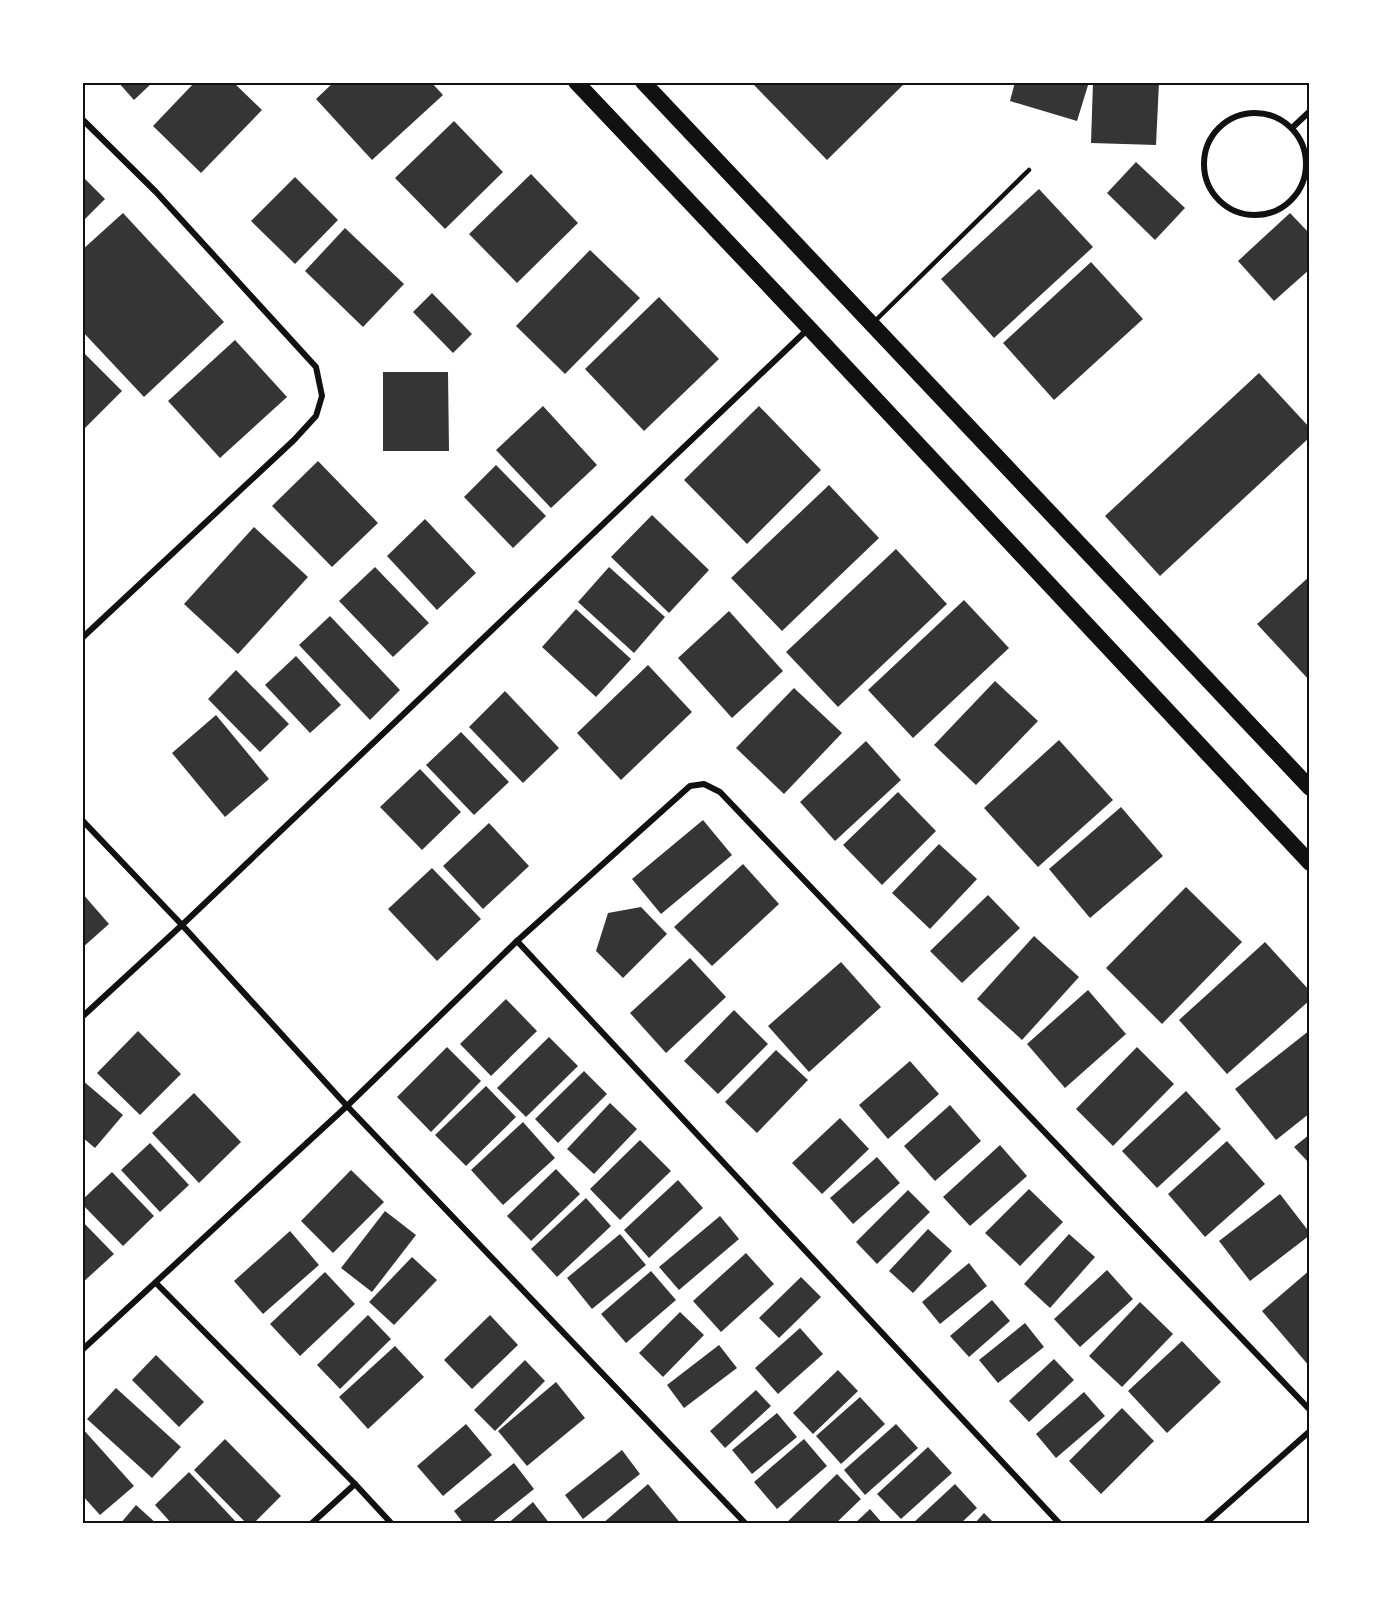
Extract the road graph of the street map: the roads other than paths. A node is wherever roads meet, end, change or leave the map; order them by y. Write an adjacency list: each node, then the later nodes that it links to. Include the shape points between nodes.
1 (576, 82): 8 (highway)
2 (643, 82): 7 (highway)
3 (1310, 111): 5 (street)
4 (82, 119): 9 (street, via 156,192 316,367 322,396 316,416 294,440)
5 (1292, 128): 5 (street, via 1302,144 1306,162 1303,181 1279,209 1261,214 1242,213 1225,205 1212,192 1204,156 1211,138 1224,124 1240,114 1259,113 1277,117)
6 (1029, 170): 7 (lane)
7 (871, 325): 10 (highway)
8 (809, 328): 12 (highway); 13 (street)
9 (82, 638)
10 (1310, 788)
11 (82, 820): 13 (street)
12 (1310, 863)
13 (182, 925): 15 (street); 16 (street)
14 (517, 942): 16 (street); 19 (street, via 690,786 704,784 720,792); 25 (street)
15 (82, 1017)
16 (347, 1106): 17 (street); 24 (street)
17 (156, 1283): 18 (street); 21 (street)
18 (82, 1350)
19 (1310, 1410)
20 (1310, 1431): 26 (street)
21 (355, 1484): 22 (street); 23 (street)
22 (311, 1524)
23 (392, 1524)
24 (746, 1524)
25 (1060, 1524)
26 (1206, 1524)

